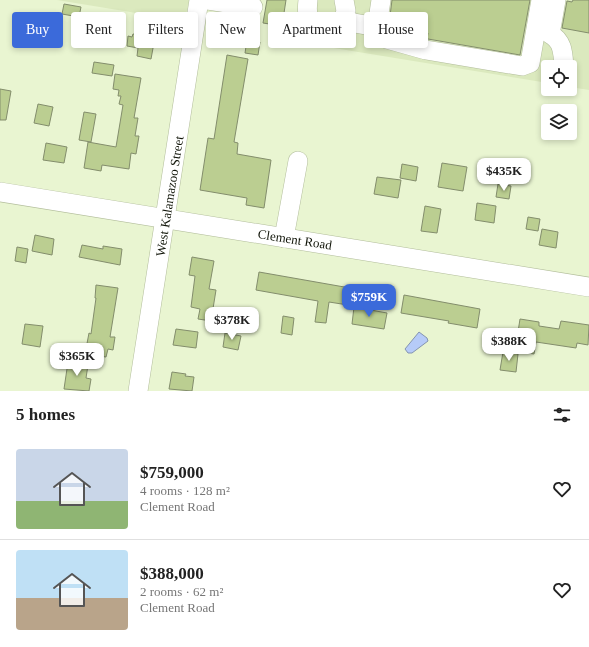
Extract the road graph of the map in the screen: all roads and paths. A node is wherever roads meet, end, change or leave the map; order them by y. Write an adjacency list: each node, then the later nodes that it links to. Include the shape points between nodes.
1 (199, 0): 18 (street, West Kalamazoo Street)
2 (208, 0): 9 (street)
3 (308, 0): 10 (street)
4 (344, 0): 11 (street)
5 (351, 0): 12 (street)
6 (381, 0): 13 (street)
7 (541, 0): 14 (street, via 530,63 522,66)
8 (556, 0): 15 (street, via 550,34 558,38)
9 (252, 7)
10 (306, 12)
11 (346, 12)
12 (349, 12)
13 (379, 12)
14 (419, 48)
15 (564, 60)
16 (298, 161): 19 (street)
17 (0, 192): 18 (street, Clement Road)
18 (166, 219): 19 (street, Clement Road); 21 (street, West Kalamazoo Street)
19 (284, 238): 20 (street, Clement Road)
20 (589, 287)
21 (138, 391)

